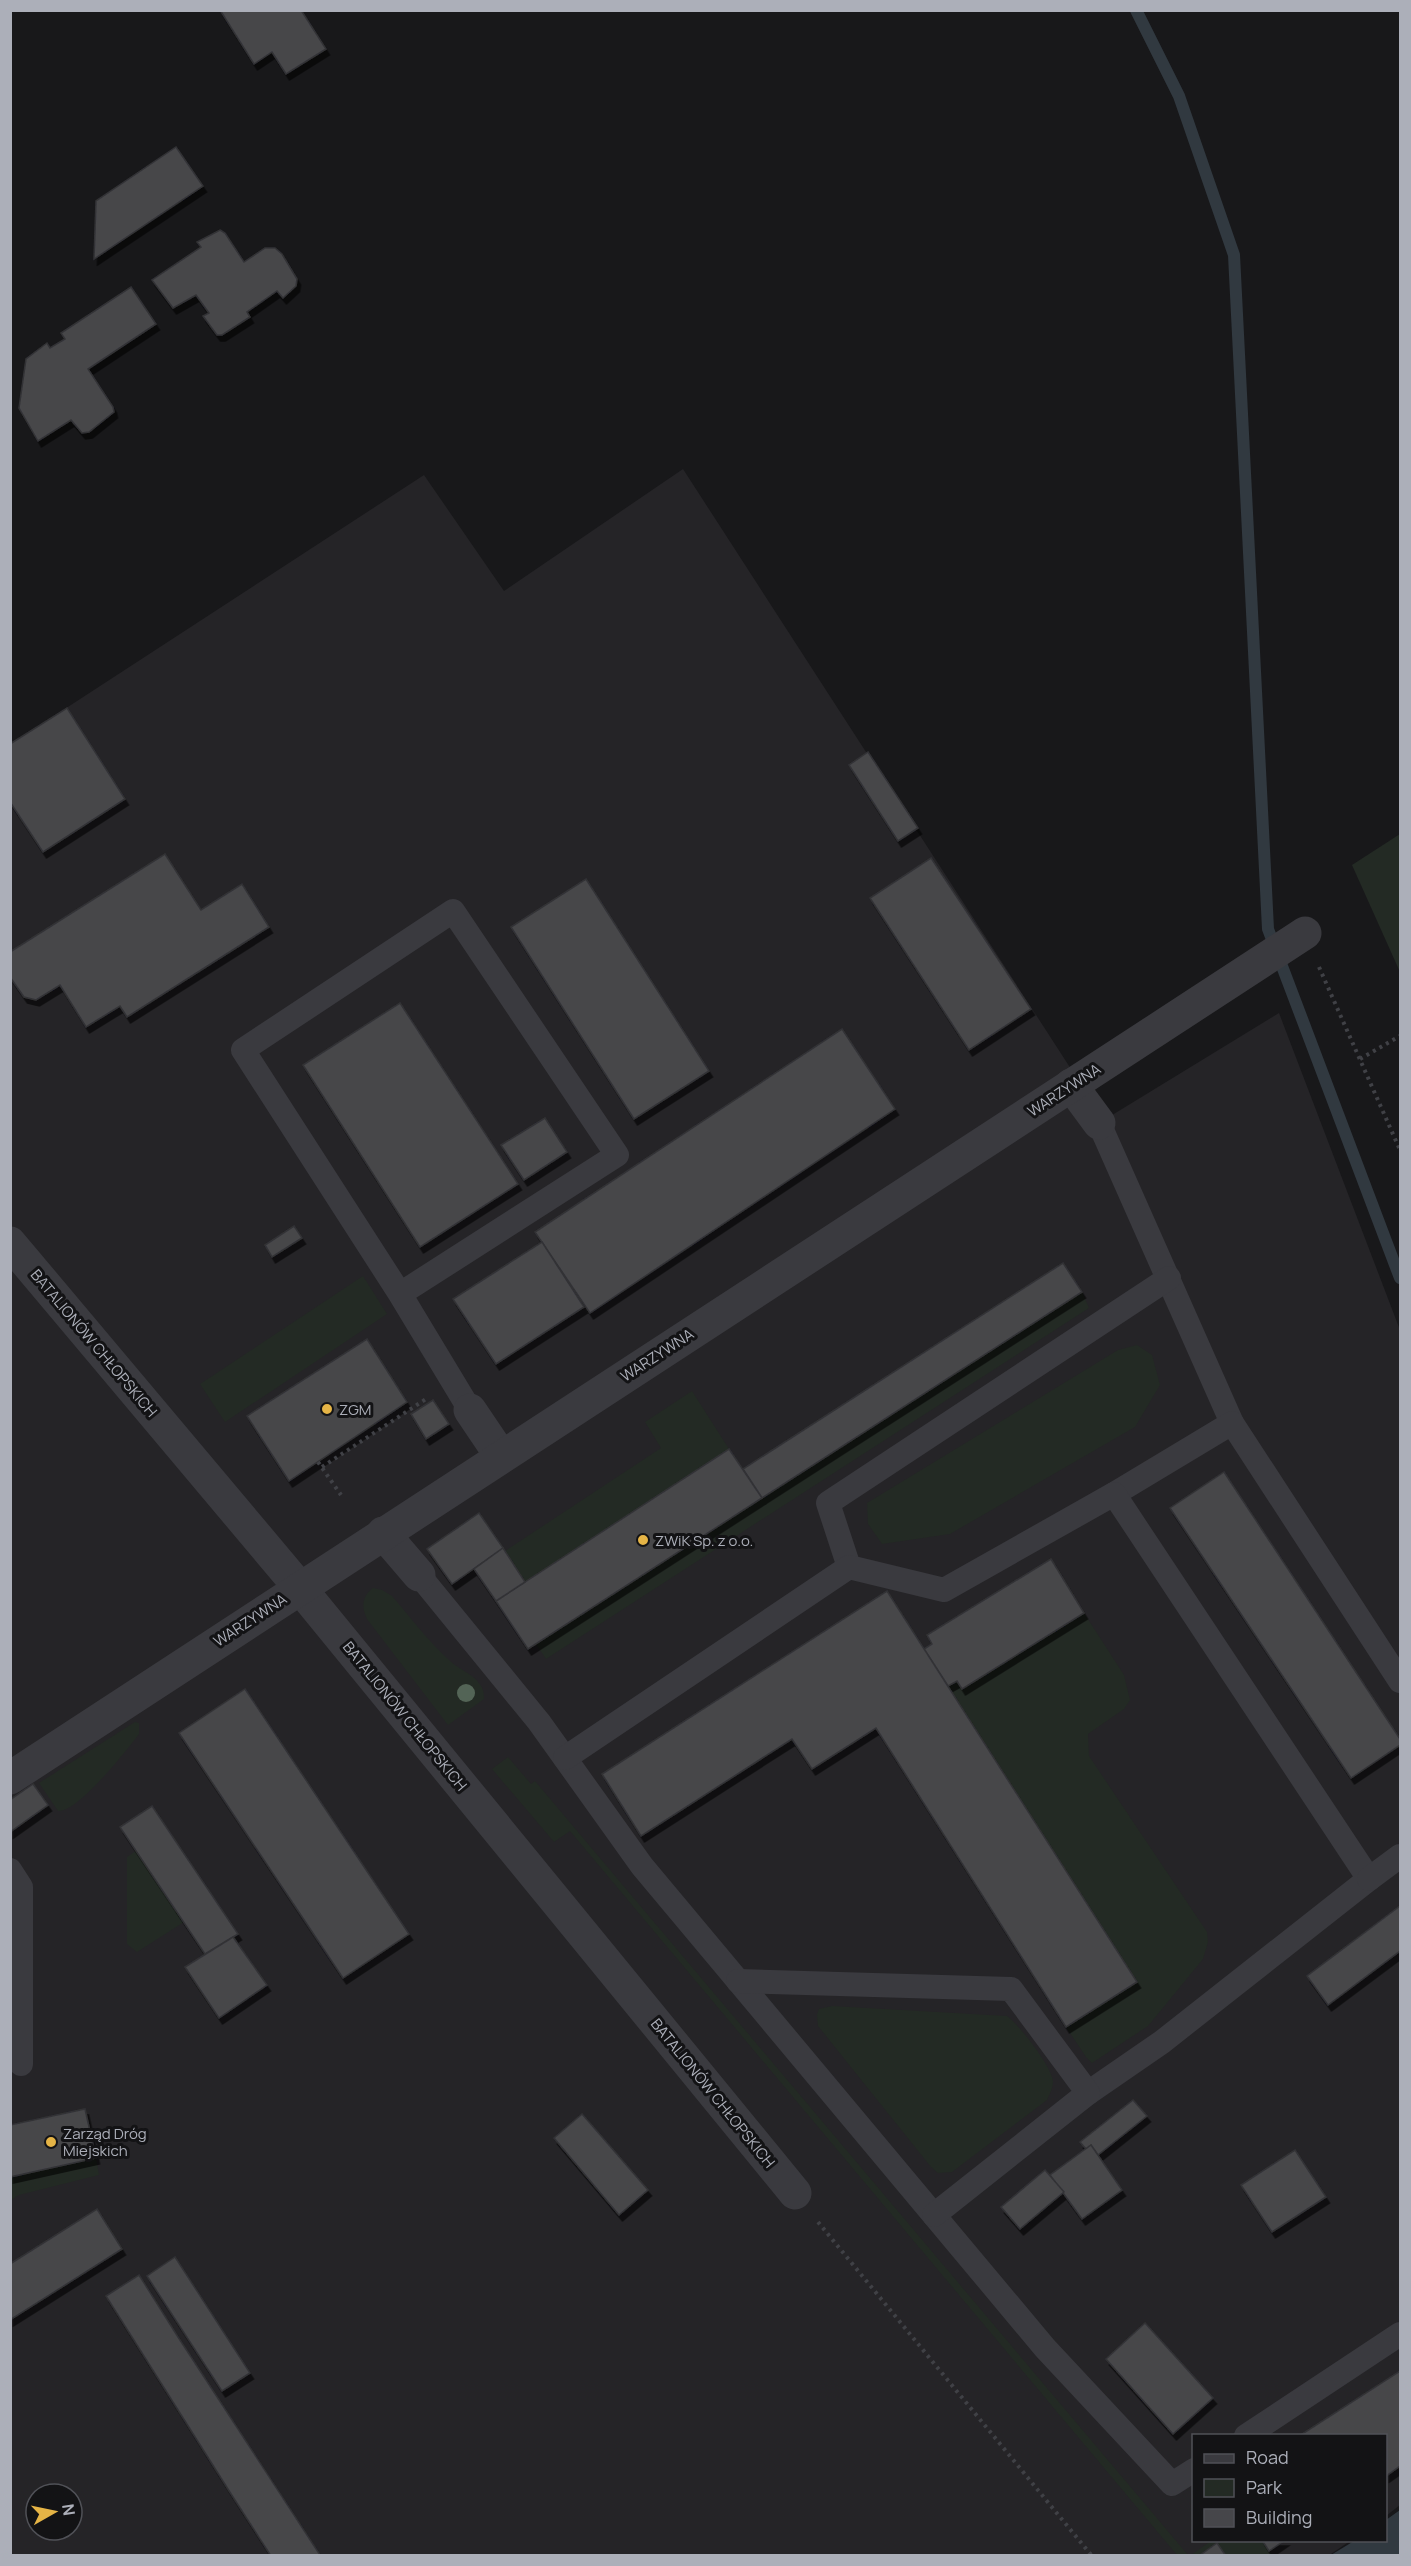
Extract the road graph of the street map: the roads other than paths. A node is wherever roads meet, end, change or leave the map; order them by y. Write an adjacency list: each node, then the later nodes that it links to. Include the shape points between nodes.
1 (1298, 938): 2 (street, WARZYWNA)
2 (1071, 1085): 3 (street); 9 (street, WARZYWNA)
3 (1099, 1123): 5 (lane)
4 (10, 1243): 14 (street, BATALIONÓW CHŁOPSKICH)
5 (1169, 1278): 8 (lane); 12 (lane, via 828,1503)
6 (400, 1294): 6 (lane, via 243,1050 453,911 617,1155); 7 (lane)
7 (470, 1410): 9 (street)
8 (1232, 1423): 10 (lane); 15 (lane)
9 (501, 1456): 11 (street, WARZYWNA)
10 (1114, 1494): 12 (lane, via 944,1590); 20 (lane)
11 (384, 1533): 13 (street); 14 (street, WARZYWNA)
12 (849, 1568): 16 (lane)
13 (419, 1575): 16 (lane)
14 (300, 1588): 17 (street, WARZYWNA); 24 (street, BATALIONÓW CHŁOPSKICH)
15 (1401, 1681)
16 (565, 1758): 21 (lane, via 642,1866)
17 (10, 1778)
18 (1401, 1856): 20 (lane)
19 (10, 1870): 22 (lane, via 21,1887)
20 (1369, 1880): 23 (lane, via 1162,2042)
21 (738, 1981): 23 (lane, via 1011,1989); 25 (lane)
22 (21, 2064)
23 (1088, 2093): 25 (lane)
24 (795, 2193)
25 (934, 2215): 28 (lane, via 1045,2348 1172,2484)
26 (1401, 2334): 27 (lane)
27 (1249, 2434)
28 (1192, 2471)

